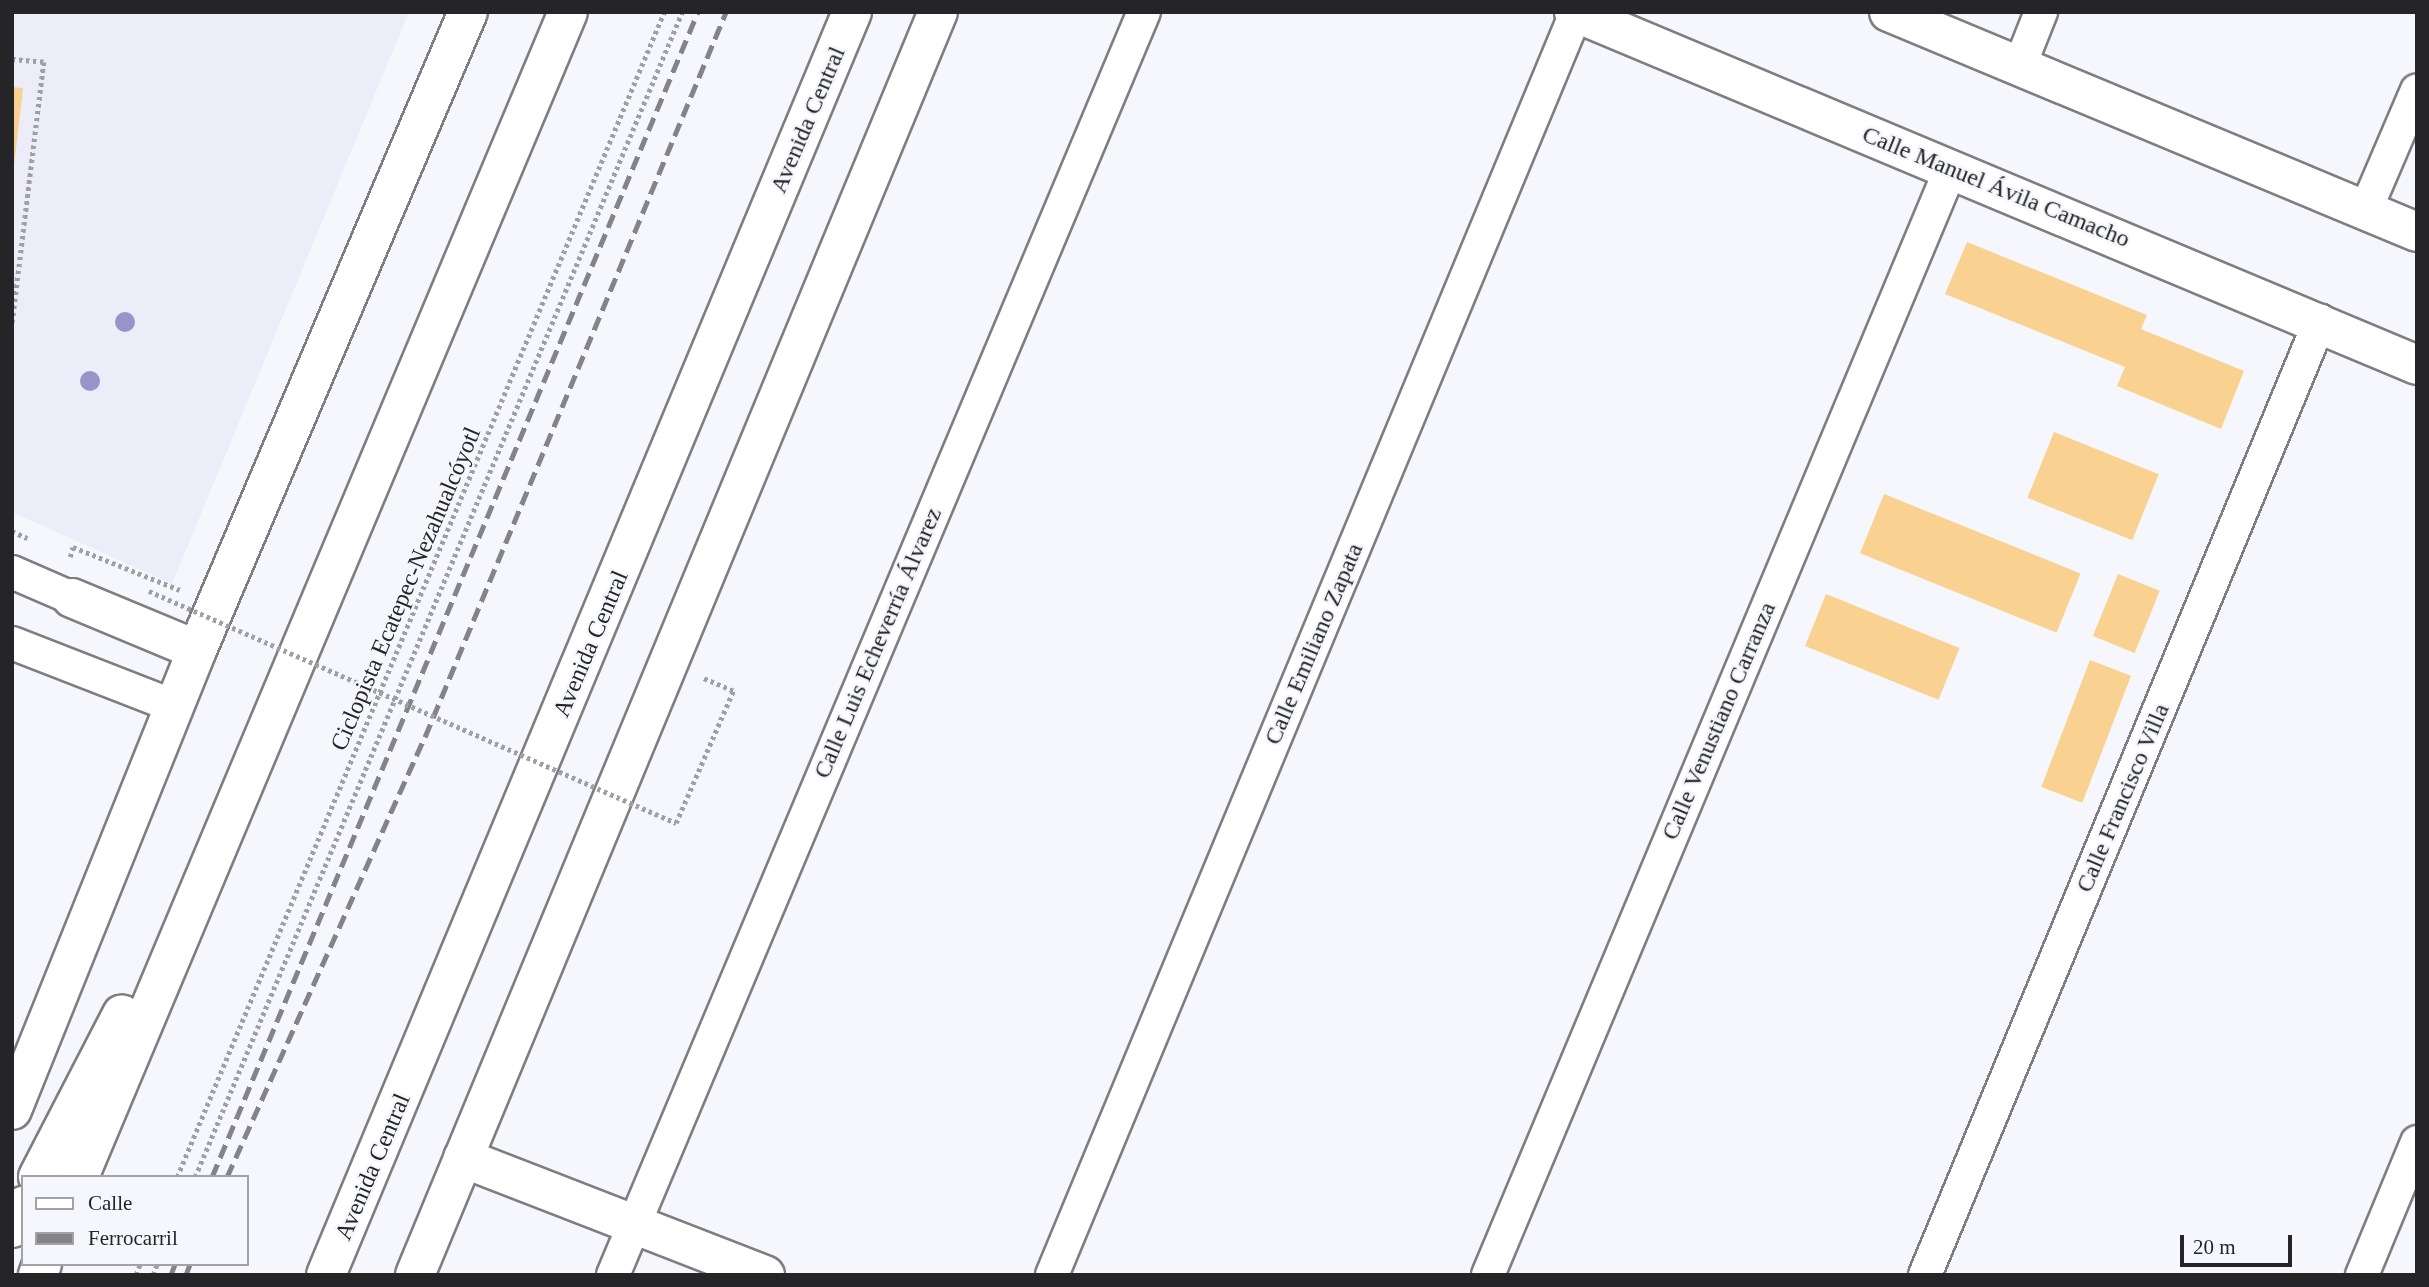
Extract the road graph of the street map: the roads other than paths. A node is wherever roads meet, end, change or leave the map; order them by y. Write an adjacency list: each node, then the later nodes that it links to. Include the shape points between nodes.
1 (468, 12): 19 (main road)
2 (568, 12): 21 (main road)
3 (852, 12): 24 (main road, Avenida Central)
4 (938, 12): 25 (main road)
5 (1144, 12): 29 (street, Calle Luis Echeverría Álvarez)
6 (1889, 12): 9 (main road)
7 (2041, 12): 9 (street)
8 (1575, 13): 11 (main road, Calle Manuel Ávila Camacho); 36 (street, Calle Emiliano Zapata)
9 (2020, 65): 12 (main road)
10 (2417, 90): 12 (street)
11 (1951, 168): 14 (main road, Calle Manuel Ávila Camacho); 37 (street, Calle Venustiano Carranza)
12 (2366, 209): 13 (main road)
13 (2417, 232)
14 (2320, 321): 15 (main road, Calle Manuel Ávila Camacho); 38 (street, Calle Francisco Villa)
15 (2417, 365)
16 (12, 572): 17 (street)
17 (72, 598): 19 (main road)
18 (12, 643): 20 (street)
19 (197, 650): 20 (main road)
20 (174, 706): 22 (main road)
21 (244, 783): 26 (main road); 27 (main road)
22 (12, 1110)
23 (2417, 1142): 39 (street)
24 (381, 1151): 31 (main road, Avenida Central); 32 (main road)
25 (463, 1158): 29 (main road); 33 (main road)
26 (39, 1175)
27 (80, 1175)
28 (21, 1210): 30 (main road)
29 (635, 1221): 34 (street, Calle Luis Echeverría Álvarez); 35 (main road)
30 (12, 1227)
31 (326, 1275)
32 (351, 1275)
33 (415, 1275)
34 (612, 1275)
35 (765, 1275)
36 (1052, 1275)
37 (1488, 1275)
38 (1925, 1275)
39 (2362, 1275)

